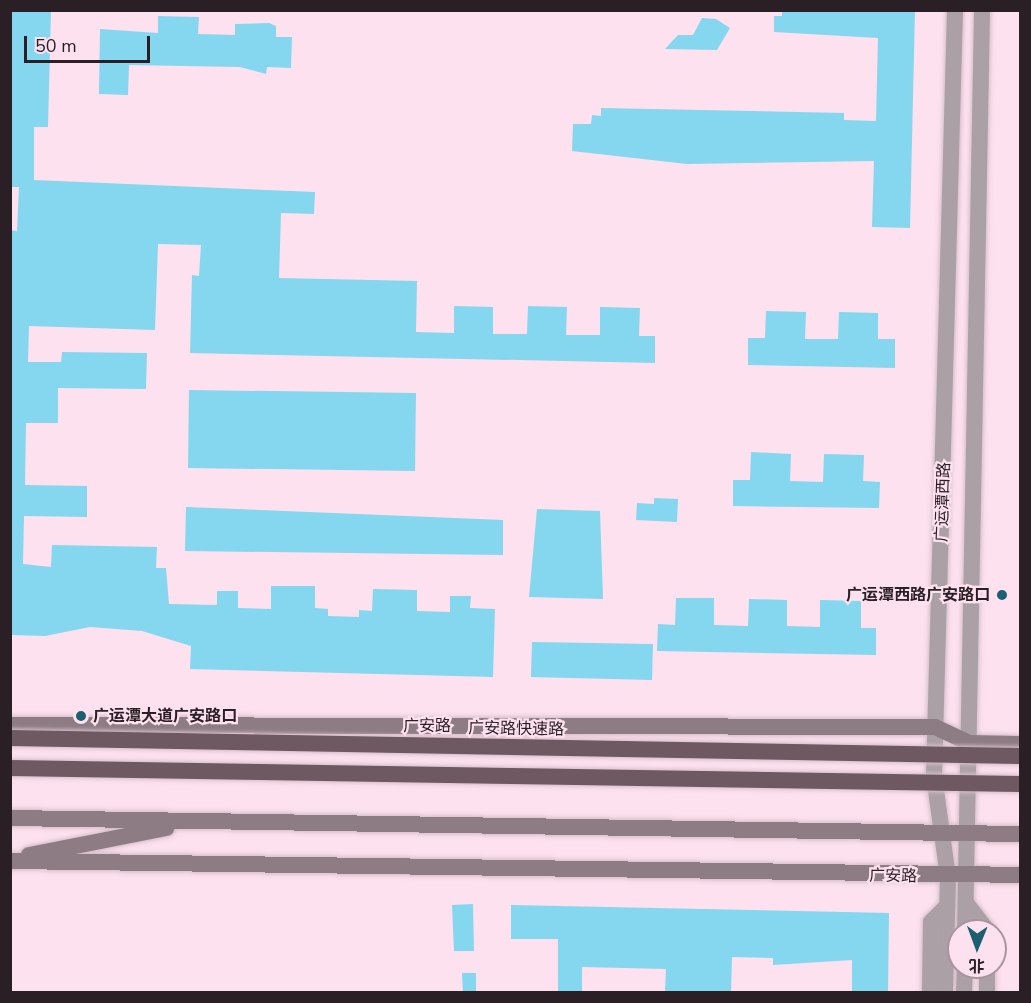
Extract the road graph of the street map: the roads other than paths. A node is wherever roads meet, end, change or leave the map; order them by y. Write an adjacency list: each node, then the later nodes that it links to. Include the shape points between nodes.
1 (955, 10): 4 (street, 广运潭西路)
2 (982, 10): 6 (street, 广运潭西路)
3 (10, 725): 4 (main road, 广安路)
4 (936, 727): 6 (main road, 广安路); 11 (street, 广运潭西路)
5 (10, 738): 8 (highway, 广安路快速路, bridge)
6 (969, 743): 7 (main road, 广安路); 12 (street, 广运潭西路)
7 (1020, 744)
8 (1020, 756)
9 (10, 768): 14 (highway, bridge)
10 (10, 775): 11 (main road)
11 (934, 776): 12 (main road); 17 (street, 广运潭西路)
12 (968, 776): 13 (main road); 18 (street, 广运潭西路)
13 (1020, 777)
14 (1020, 784)
15 (10, 818): 16 (main road)
16 (197, 821): 17 (main road); 20 (main road)
17 (945, 833): 18 (main road); 23 (street, 广运潭西路)
18 (968, 834): 19 (main road); 22 (street, 广运潭西路)
19 (1020, 834)
20 (10, 860): 23 (main road, 广安路)
21 (1020, 875): 22 (main road, 广安路)
22 (966, 876): 23 (main road, 广安路); 24 (street, 广运潭西路)
23 (948, 877): 25 (street, 广运潭西路)
24 (966, 903): 26 (street, 广运潭西路); 27 (street)
25 (947, 906): 28 (street, via 931,922); 29 (street, 广运潭西路)
26 (965, 919)
27 (979, 919)
28 (930, 993)
29 (945, 993)

